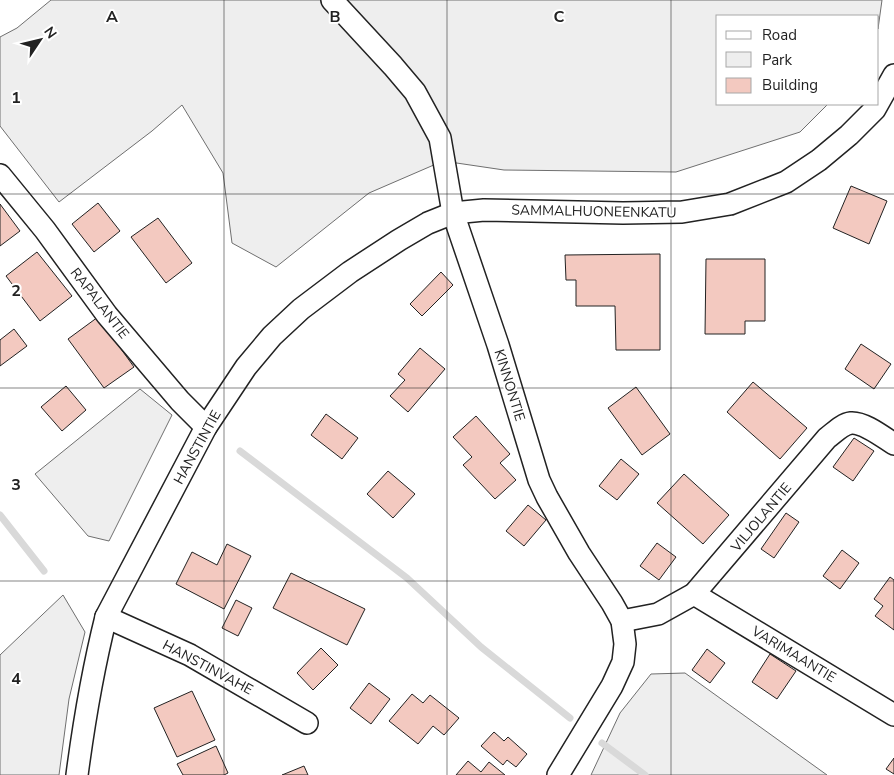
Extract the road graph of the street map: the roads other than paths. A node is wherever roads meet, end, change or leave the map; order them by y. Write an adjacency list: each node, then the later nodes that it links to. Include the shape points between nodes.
1 (332, 0): 6 (street, KINNONTIE, via 415,92 440,138)
2 (894, 75): 3 (street, SAMMALHUONEENKATU)
3 (879, 102)
4 (877, 105): 6 (street, SAMMALHUONEENKATU, via 849,135 786,182 730,204 682,212 484,210)
5 (0, 175): 7 (street, RAPALANTIE, via 107,315)
6 (453, 213): 7 (street, HANSTINTIE, via 399,240 301,309 246,367); 11 (street, KINNONTIE, via 539,480 579,553)
7 (206, 427): 10 (street, HANSTINTIE)
8 (894, 444): 9 (street, VILJOLANTIE, via 864,426 851,423 839,428)
9 (694, 594): 11 (street, VILJOLANTIE, via 658,614); 12 (street, VARIMAANTIE)
10 (106, 617): 13 (street, HANSTINVAHE, via 190,655); 14 (street, HANSTINTIE)
11 (622, 621): 15 (street, KINNONTIE, via 623,662)
12 (894, 715)
13 (308, 723)
14 (77, 775)
15 (558, 775)

